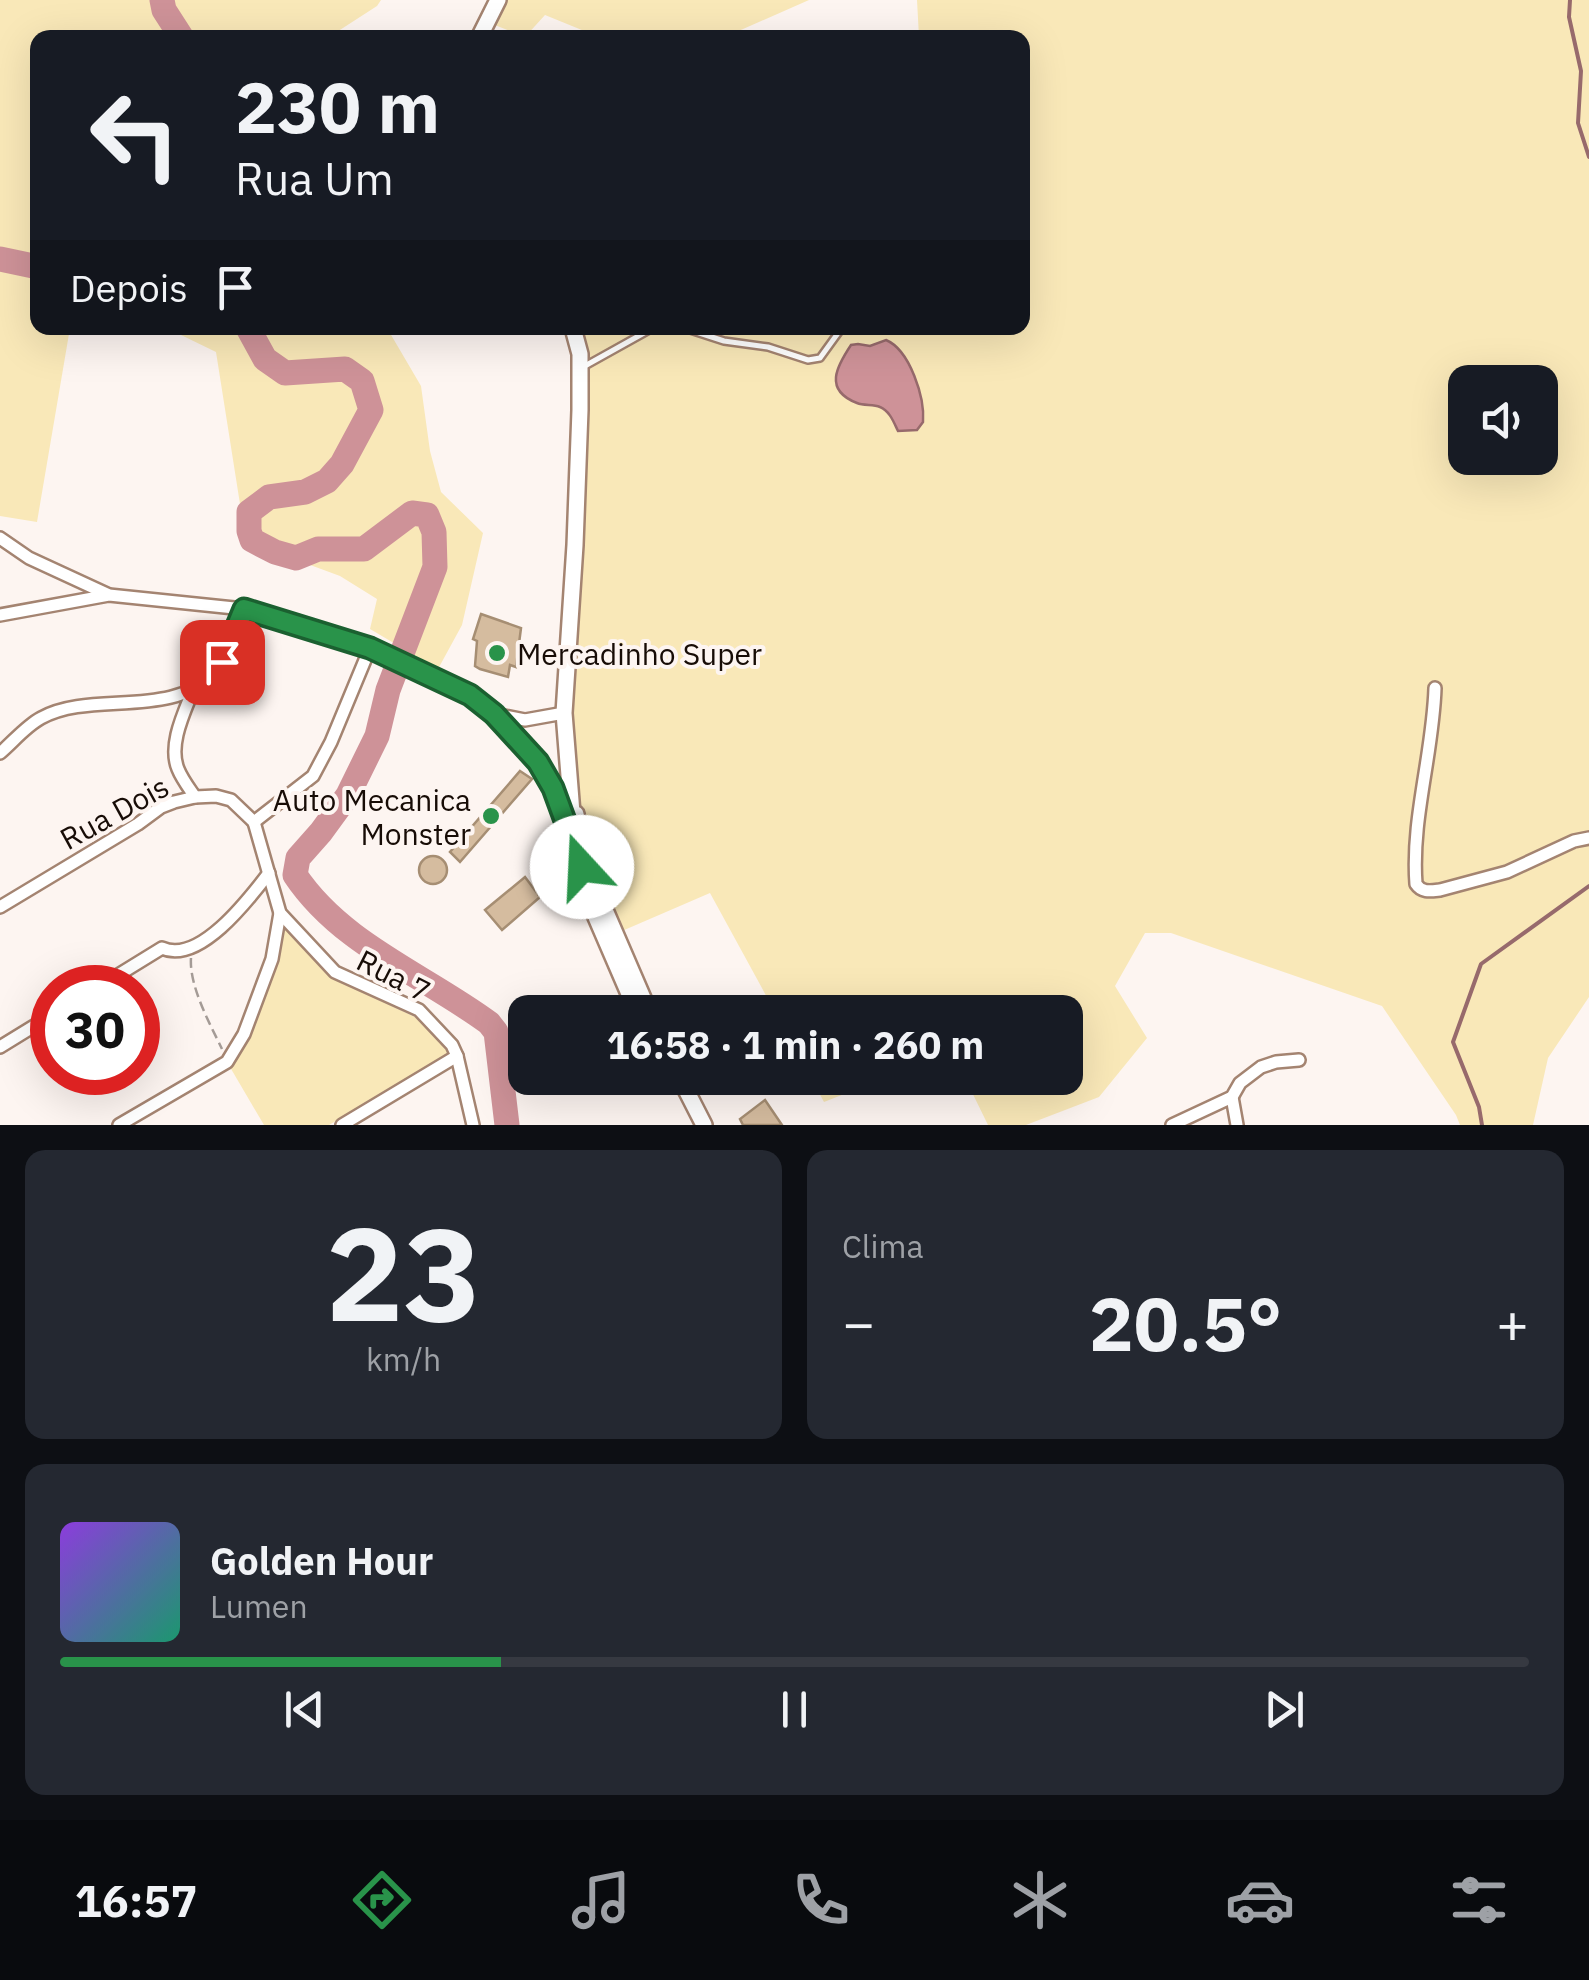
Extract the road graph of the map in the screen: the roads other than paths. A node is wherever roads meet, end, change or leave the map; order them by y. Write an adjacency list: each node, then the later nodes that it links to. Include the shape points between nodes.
1 (498, 0): 2 (main road)
2 (483, 30)
3 (576, 335): 7 (main road)
4 (638, 335): 7 (lane)
5 (706, 335): 6 (lane, via 808,360 820,358)
6 (837, 335)
7 (580, 368): 15 (main road)
8 (0, 538): 9 (street)
9 (109, 595): 10 (street); 11 (street)
10 (244, 609): 12 (street); 14 (street, via 216,672)
11 (0, 615)
12 (370, 648): 16 (street, via 470,695); 19 (street, via 313,776)
13 (1435, 688): 20 (street, via 1418,888 1430,892 1507,872)
14 (192, 690): 17 (street, via 62,710 39,719); 18 (street, via 174,758)
15 (564, 713): 16 (street, via 525,720); 21 (main road)
16 (494, 714): 21 (street, via 553,788)
17 (0, 753)
18 (195, 797): 19 (street, Rua Dois, via 231,800); 23 (street, Rua Dois, via 160,808)
19 (254, 822): 22 (street, Rua 7)
20 (1589, 838)
21 (582, 867): 26 (main road, via 586,894); 27 (main road)
22 (269, 873): 24 (street, Rua 7); 25 (street, via 202,943 182,951 162,948)
23 (0, 907)
24 (280, 912): 30 (street, Rua 7, via 335,972 418,1010); 34 (street, via 272,959 227,1062)
25 (134, 965)
26 (630, 995)
27 (641, 995)
28 (30, 1029): 29 (street)
29 (0, 1048)
30 (457, 1056): 35 (street); 36 (street, Rua 7)
31 (1299, 1060): 33 (street, via 1261,1067)
32 (689, 1095): 37 (main road)
33 (1232, 1097): 38 (street); 39 (street)
34 (119, 1125)
35 (342, 1125)
36 (474, 1125)
37 (704, 1125)
38 (1172, 1125)
39 (1237, 1125)

